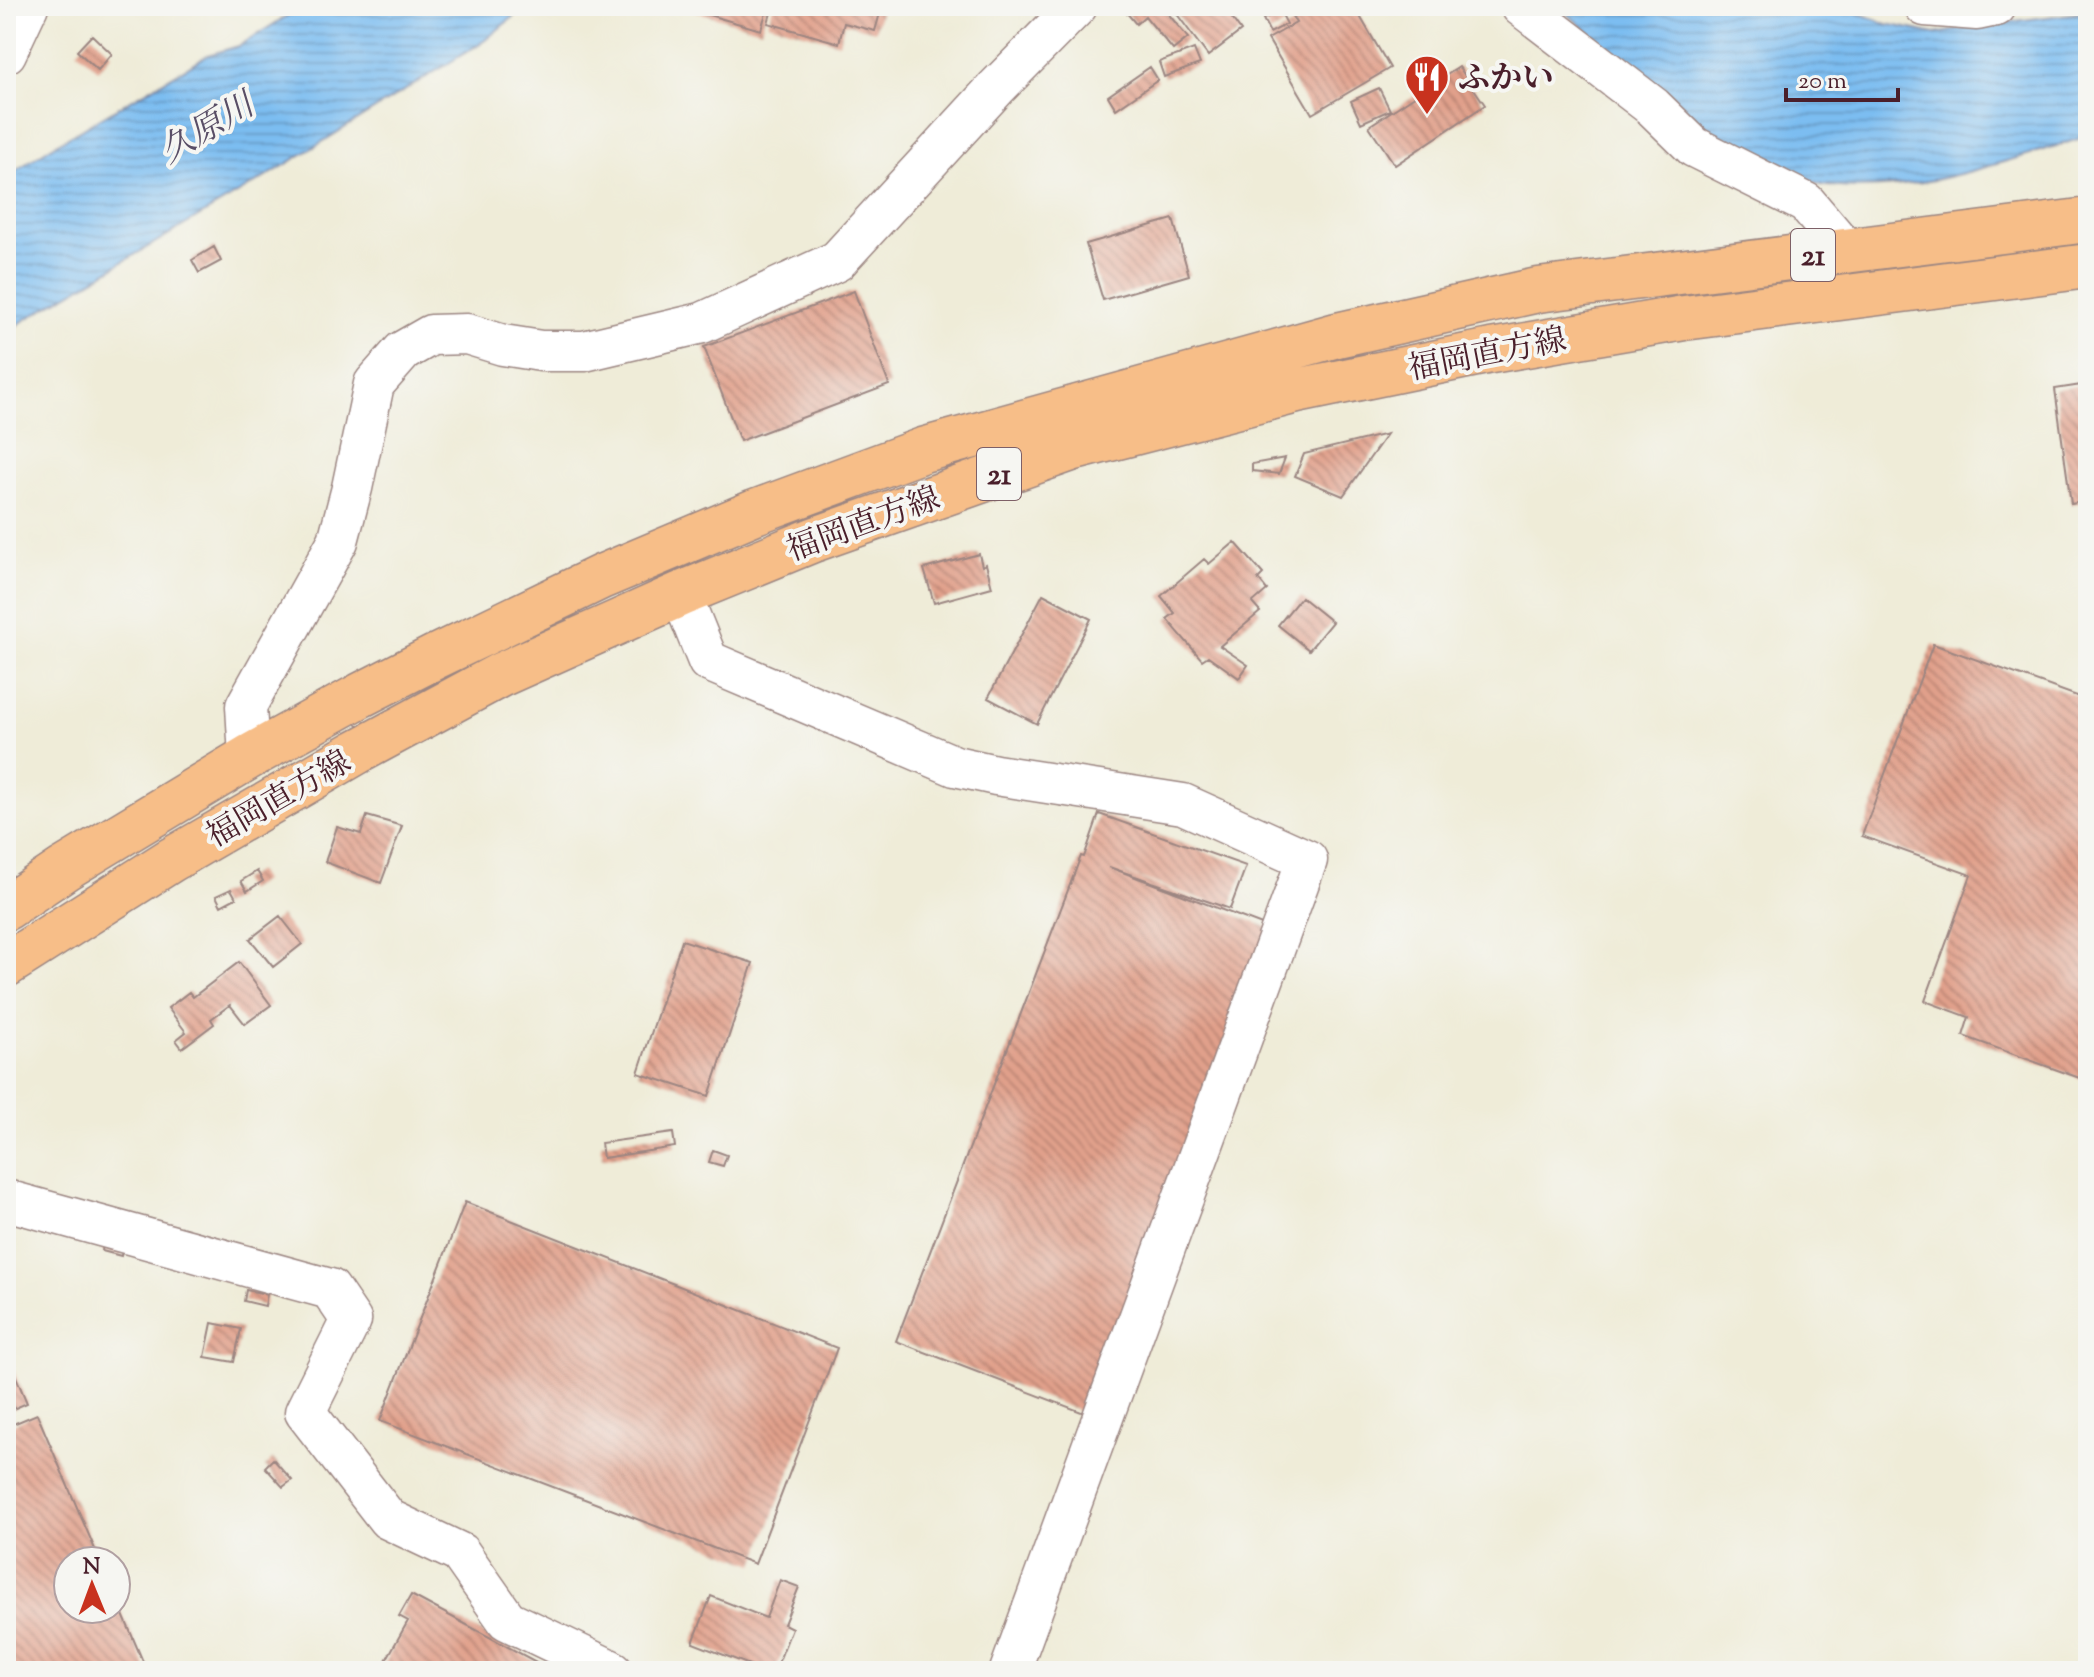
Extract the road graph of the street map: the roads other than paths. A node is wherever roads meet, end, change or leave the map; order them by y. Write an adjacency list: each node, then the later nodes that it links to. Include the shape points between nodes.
1 (28, 6): 6 (street)
2 (1077, 6): 11 (street, via 837,261 702,323 584,351 541,351 467,334 431,335 403,351 374,384 338,541 246,706)
3 (1521, 6): 8 (street, via 1653,107 1694,147 1806,203)
4 (1925, 6): 5 (street)
5 (1996, 6)
6 (6, 53)
7 (2088, 220): 8 (main road, 福岡直方線 / 21)
8 (1846, 250): 11 (main road, 福岡直方線 / 21, via 1538,290 1337,335 923,450 601,577 361,695)
9 (2088, 266): 10 (main road, 福岡直方線 / 21, via 1684,318 1297,391 1071,449 813,540)
10 (681, 594): 13 (main road, 福岡直方線 / 21, via 500,675 357,752 171,860); 16 (street, via 708,661 737,674 955,766 1183,804 1307,860)
11 (249, 757): 12 (main road, 福岡直方線 / 21)
12 (6, 908)
13 (6, 965)
14 (6, 1200): 15 (street, via 330,1289 351,1320 305,1412 388,1519 460,1553 507,1620)
15 (613, 1671)
16 (1010, 1671)

